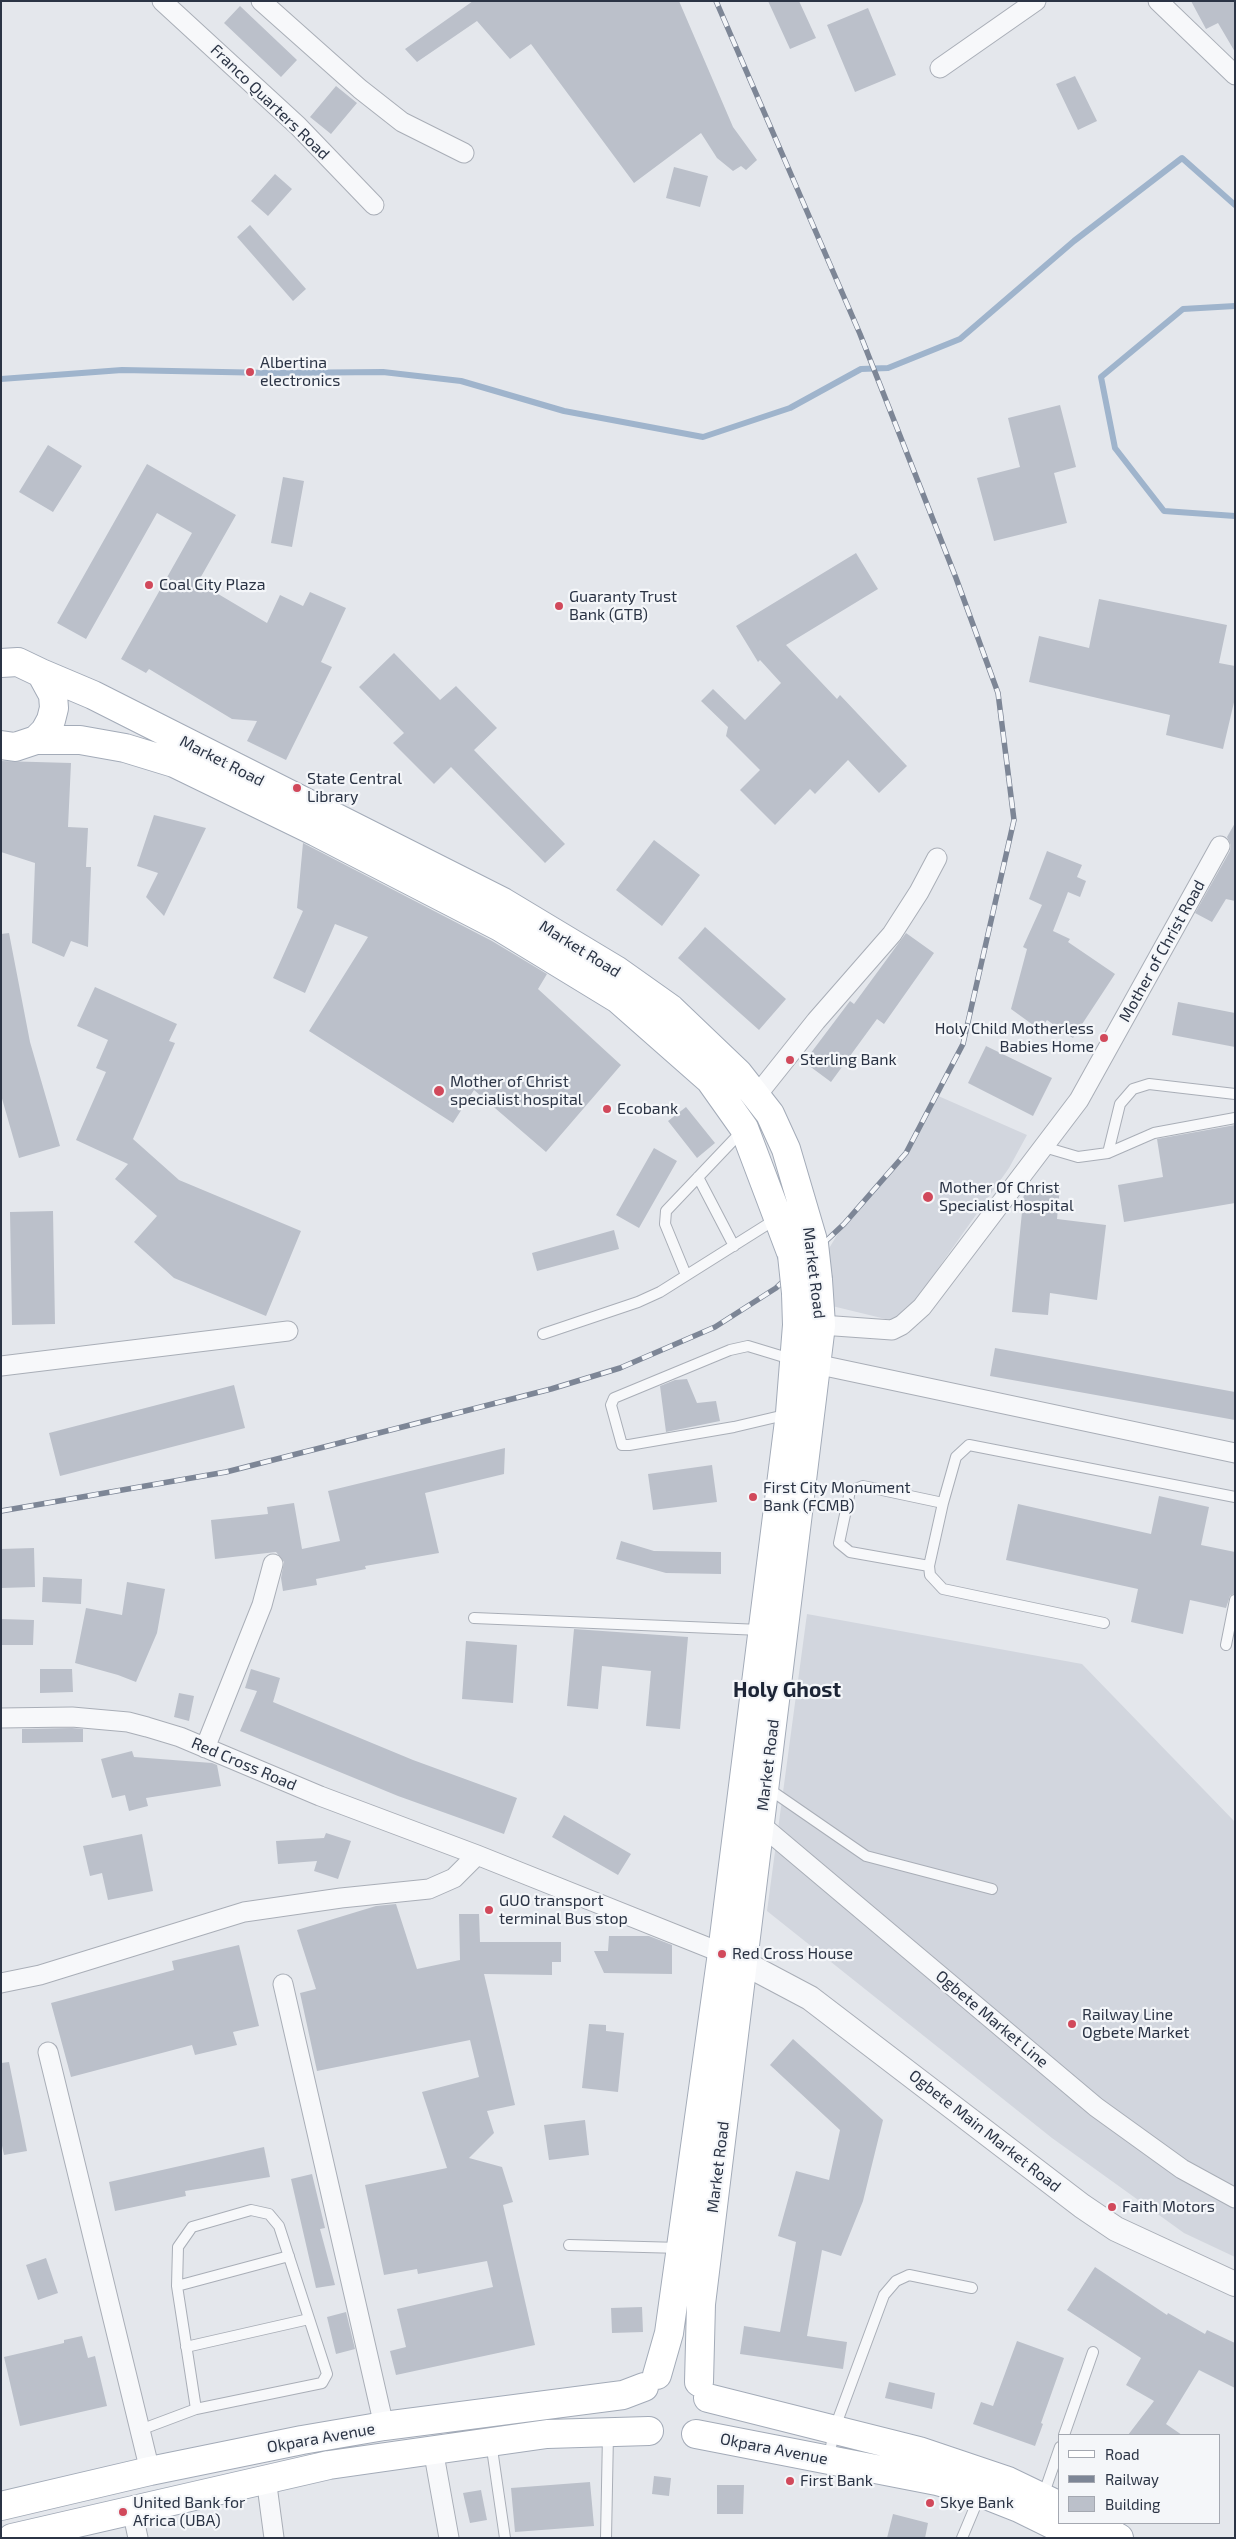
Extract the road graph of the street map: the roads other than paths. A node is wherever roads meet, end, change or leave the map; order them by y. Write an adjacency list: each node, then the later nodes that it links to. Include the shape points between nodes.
1 (162, 1): 8 (street, Franco Quarters Road, via 298,126)
2 (260, 1): 7 (street, via 402,122)
3 (1036, 1): 5 (street)
4 (1158, 1): 6 (street)
5 (940, 68)
6 (1235, 76)
7 (464, 153)
8 (374, 205)
9 (3, 661): 10 (main road, Market Road, via 18,662)
10 (41, 673): 11 (main road, via 53,695 54,708 48,725); 16 (main road, Market Road, via 93,695 503,902 616,970 670,1010)
11 (36, 740): 12 (main road, Market Road, via 15,747); 18 (main road, Market Road, via 80,740 125,748 174,763 500,927 618,999 710,1080)
12 (1, 745)
13 (1220, 846): 19 (street, Mother of Christ Road, via 1079,1100)
14 (937, 858): 16 (street, via 892,934)
15 (1235, 1094): 20 (lane, via 1149,1084 1133,1089 1120,1104)
16 (757, 1095): 24 (main road, Market Road, via 786,1148)
17 (1235, 1118): 20 (lane, via 1154,1133)
18 (744, 1128): 21 (lane); 22 (main road, Market Road)
19 (1044, 1147): 20 (lane, via 1078,1157); 27 (street, Mother of Christ Road, via 922,1307 902,1325 892,1330)
20 (1108, 1153)
21 (698, 1177): 23 (lane); 25 (lane, via 666,1210 664,1218)
22 (779, 1217): 23 (lane); 24 (main road, Market Road)
23 (734, 1246): 25 (lane)
24 (803, 1249): 26 (main road, Market Road, bridge)
25 (686, 1275): 29 (lane, via 638,1302)
26 (807, 1287): 27 (main road, Market Road); 30 (main road, Market Road, via 797,1325)
27 (821, 1325): 30 (main road, Market Road)
28 (288, 1331): 31 (street)
29 (543, 1334)
30 (806, 1362): 32 (main road, Market Road); 32 (lane, via 748,1346 730,1350 614,1398 611,1405 622,1445 734,1427); 33 (street); 45 (main road, Market Road)
31 (1, 1366)
32 (790, 1413): 41 (main road, Market Road)
33 (1235, 1453)
34 (1235, 1497): 35 (lane, via 969,1445 956,1457)
35 (943, 1502): 37 (lane); 37 (lane, via 863,1486 850,1491 839,1543 850,1552)
36 (272, 1564): 44 (street, via 262,1605)
37 (929, 1566): 40 (lane, via 930,1575 943,1589)
38 (1235, 1600): 42 (lane)
39 (474, 1618): 41 (lane)
40 (1104, 1623)
41 (762, 1630): 49 (main road, Market Road)
42 (1226, 1644)
43 (1, 1718): 44 (street, Red Cross Road, via 72,1717 128,1722)
44 (205, 1748): 47 (street, Red Cross Road, via 320,1796)
45 (765, 1787): 46 (main road, Market Road); 48 (lane, via 866,1856)
46 (760, 1824): 49 (main road, Market Road); 53 (street, Ogbete Market Line, via 1096,2107 1182,2169)
47 (477, 1855): 49 (street, Red Cross Road); 50 (street, via 454,1878 429,1889 244,1912 40,1975)
48 (992, 1889)
49 (733, 1958): 55 (main road, Market Road); 57 (street, Ogbete Main Market Road, via 810,1998 1116,2229); 64 (main road, Market Road, via 701,2304)
50 (1, 1982)
51 (283, 1984): 66 (street)
52 (48, 2052): 67 (street)
53 (1235, 2198)
54 (569, 2245): 55 (lane)
55 (682, 2248): 63 (main road, Market Road, via 670,2333)
56 (289, 2256): 58 (lane); 58 (lane, via 279,2226 269,2214 252,2210 192,2227 178,2247); 60 (lane)
57 (1235, 2284)
58 (177, 2286): 61 (lane)
59 (972, 2288): 68 (lane, via 909,2275 896,2281 884,2295)
60 (309, 2319): 61 (lane); 65 (lane, via 327,2374 322,2383)
61 (186, 2347): 65 (lane)
62 (1093, 2352): 72 (lane)
63 (651, 2381): 64 (main road, via 679,2371 690,2375); 66 (main road, Okpara Avenue, via 623,2395); 69 (main road, via 639,2398 638,2410)
64 (704, 2390): 68 (main road, Okpara Avenue); 71 (main road, via 707,2418)
65 (196, 2409): 67 (lane)
66 (384, 2426): 73 (main road, Okpara Avenue)
67 (140, 2430): 79 (street)
68 (834, 2430): 76 (lane); 81 (main road, Okpara Avenue, via 919,2451)
69 (649, 2431): 70 (main road, Okpara Avenue); 71 (main road, via 672,2442 689,2439)
70 (608, 2432): 74 (main road, Okpara Avenue, via 547,2434); 91 (lane)
71 (696, 2434): 76 (main road, Okpara Avenue)
72 (1064, 2434)
73 (302, 2440): 78 (main road); 79 (main road, Okpara Avenue)
74 (491, 2441): 75 (main road, Okpara Avenue); 90 (lane)
75 (434, 2449): 78 (main road, Okpara Avenue); 89 (street)
76 (829, 2459): 81 (main road, Okpara Avenue, via 937,2481)
77 (1058, 2459): 82 (lane)
78 (306, 2470): 80 (main road, Okpara Avenue)
79 (150, 2471): 83 (main road, Okpara Avenue)
80 (266, 2478): 84 (main road, Okpara Avenue); 88 (street)
81 (983, 2483): 82 (main road, Okpara Avenue); 92 (lane); 93 (main road, Okpara Avenue)
82 (1051, 2502)
83 (1, 2506)
84 (132, 2510): 86 (main road, Okpara Avenue); 87 (street)
85 (1094, 2524): 94 (main road)
86 (12, 2538)
87 (138, 2538)
88 (274, 2538)
89 (449, 2538)
90 (505, 2538)
91 (606, 2538)
92 (962, 2538)
93 (1080, 2538)
94 (1119, 2538)

